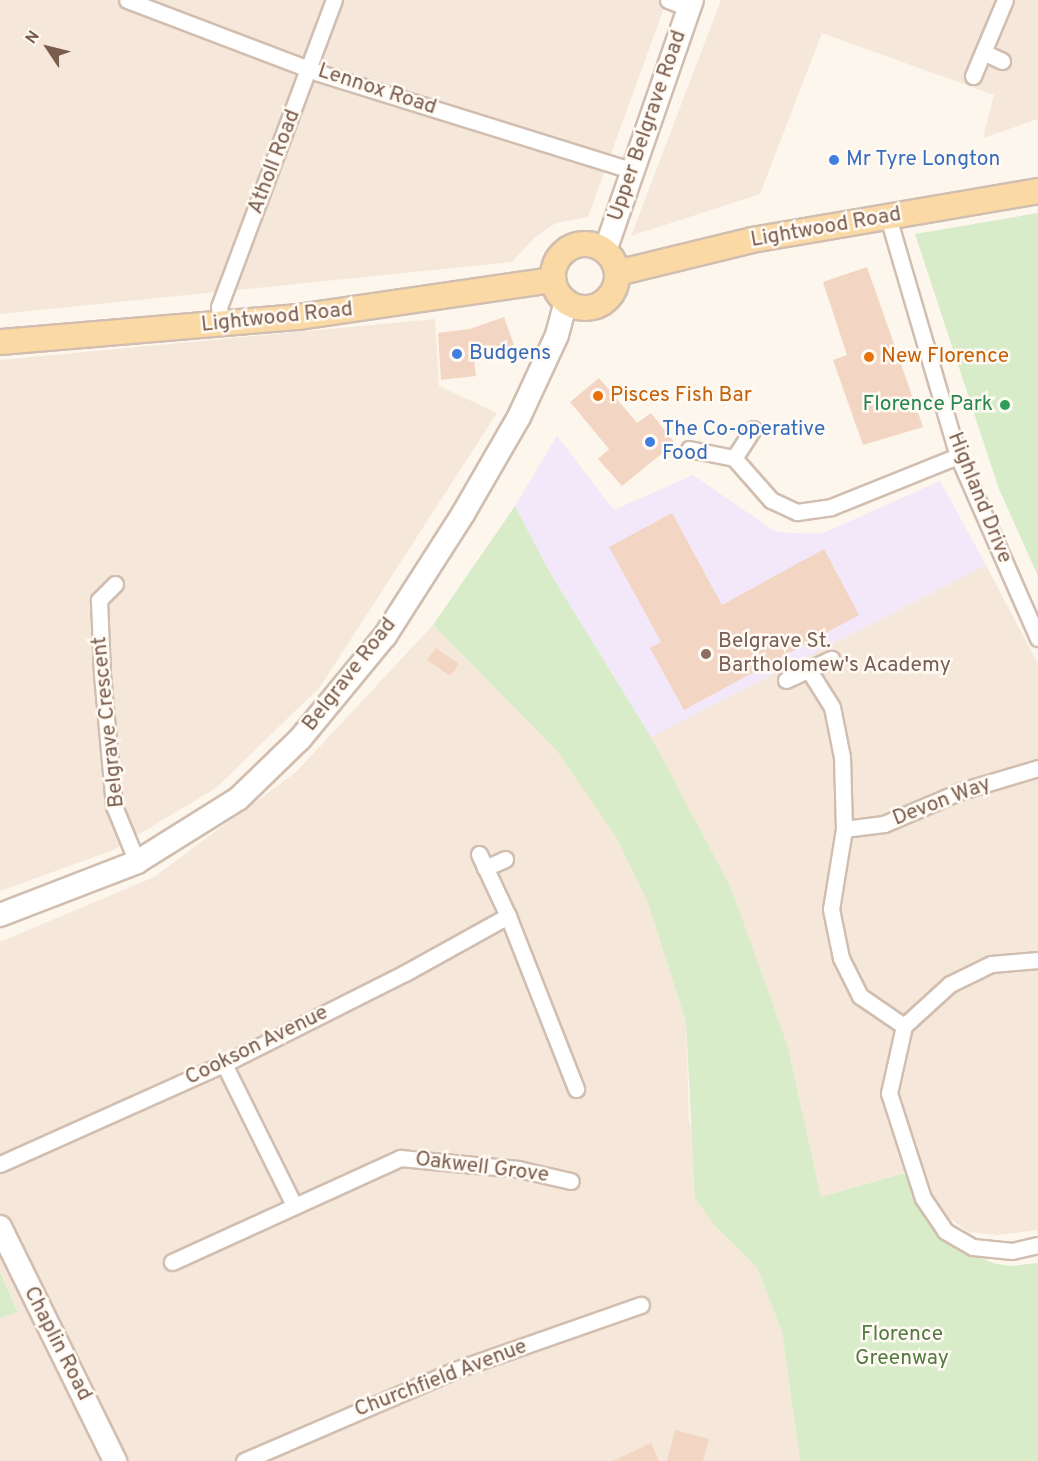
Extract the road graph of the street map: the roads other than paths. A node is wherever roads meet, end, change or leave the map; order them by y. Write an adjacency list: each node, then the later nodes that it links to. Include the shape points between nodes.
1 (127, 0): 8 (street, Lennox Road)
2 (334, 0): 8 (street, Atholl Road)
3 (668, 0): 5 (street)
4 (1005, 0): 6 (street)
5 (690, 4): 10 (main road, Upper Belgrave Road)
6 (983, 52): 7 (street); 9 (street)
7 (1002, 61)
8 (311, 69): 10 (street, Lennox Road); 17 (street, Atholl Road, via 219,307)
9 (973, 76)
10 (630, 170): 13 (main road, Upper Belgrave Road)
11 (1038, 191): 12 (main road, Lightwood Road)
12 (888, 217): 14 (main road, Lightwood Road, via 752,240); 21 (street, Highland Drive)
13 (605, 251): 14 (main road); 15 (main road, via 588,245 566,251 555,264)
14 (617, 273): 16 (main road, via 612,293 599,305 578,308)
15 (553, 280): 16 (main road); 17 (main road, Lightwood Road, via 471,294)
16 (566, 302): 31 (main road, Belgrave Road, via 557,336 519,417 378,645 300,739 238,799)
17 (222, 324): 18 (main road, Lightwood Road)
18 (0, 342)
19 (753, 429): 22 (street)
20 (690, 449): 22 (street)
21 (958, 456): 22 (street, via 831,507 797,512 771,500); 24 (street, Highland Drive)
22 (734, 458)
23 (115, 584): 31 (street, Belgrave Crescent, via 99,600 102,675 114,806)
24 (1038, 638)
25 (831, 659): 26 (street)
26 (810, 672): 27 (street); 29 (street, via 832,707 842,757)
27 (786, 680)
28 (1038, 768): 29 (street, Devon Way, via 961,791 884,824)
29 (844, 830): 35 (street, via 831,909 841,958 860,996)
30 (505, 859): 33 (street, via 482,861)
31 (137, 862): 32 (main road, Belgrave Road)
32 (0, 915)
33 (508, 916): 36 (street, Cookson Avenue); 37 (street)
34 (1038, 960): 35 (street, via 990,964 950,984)
35 (904, 1026): 42 (street, via 889,1093 923,1198 945,1231 974,1247 1012,1251)
36 (224, 1064): 38 (street, Cookson Avenue); 40 (street)
37 (576, 1089)
38 (0, 1164)
39 (572, 1181): 40 (street, Oakwell Grove, via 518,1169 400,1158)
40 (293, 1203): 43 (street, Oakwell Grove)
41 (0, 1227): 45 (main road, Chaplin Road)
42 (1038, 1245)
43 (172, 1262)
44 (641, 1305): 46 (street, Churchfield Avenue, via 455,1370)
45 (115, 1461)
46 (244, 1461)

